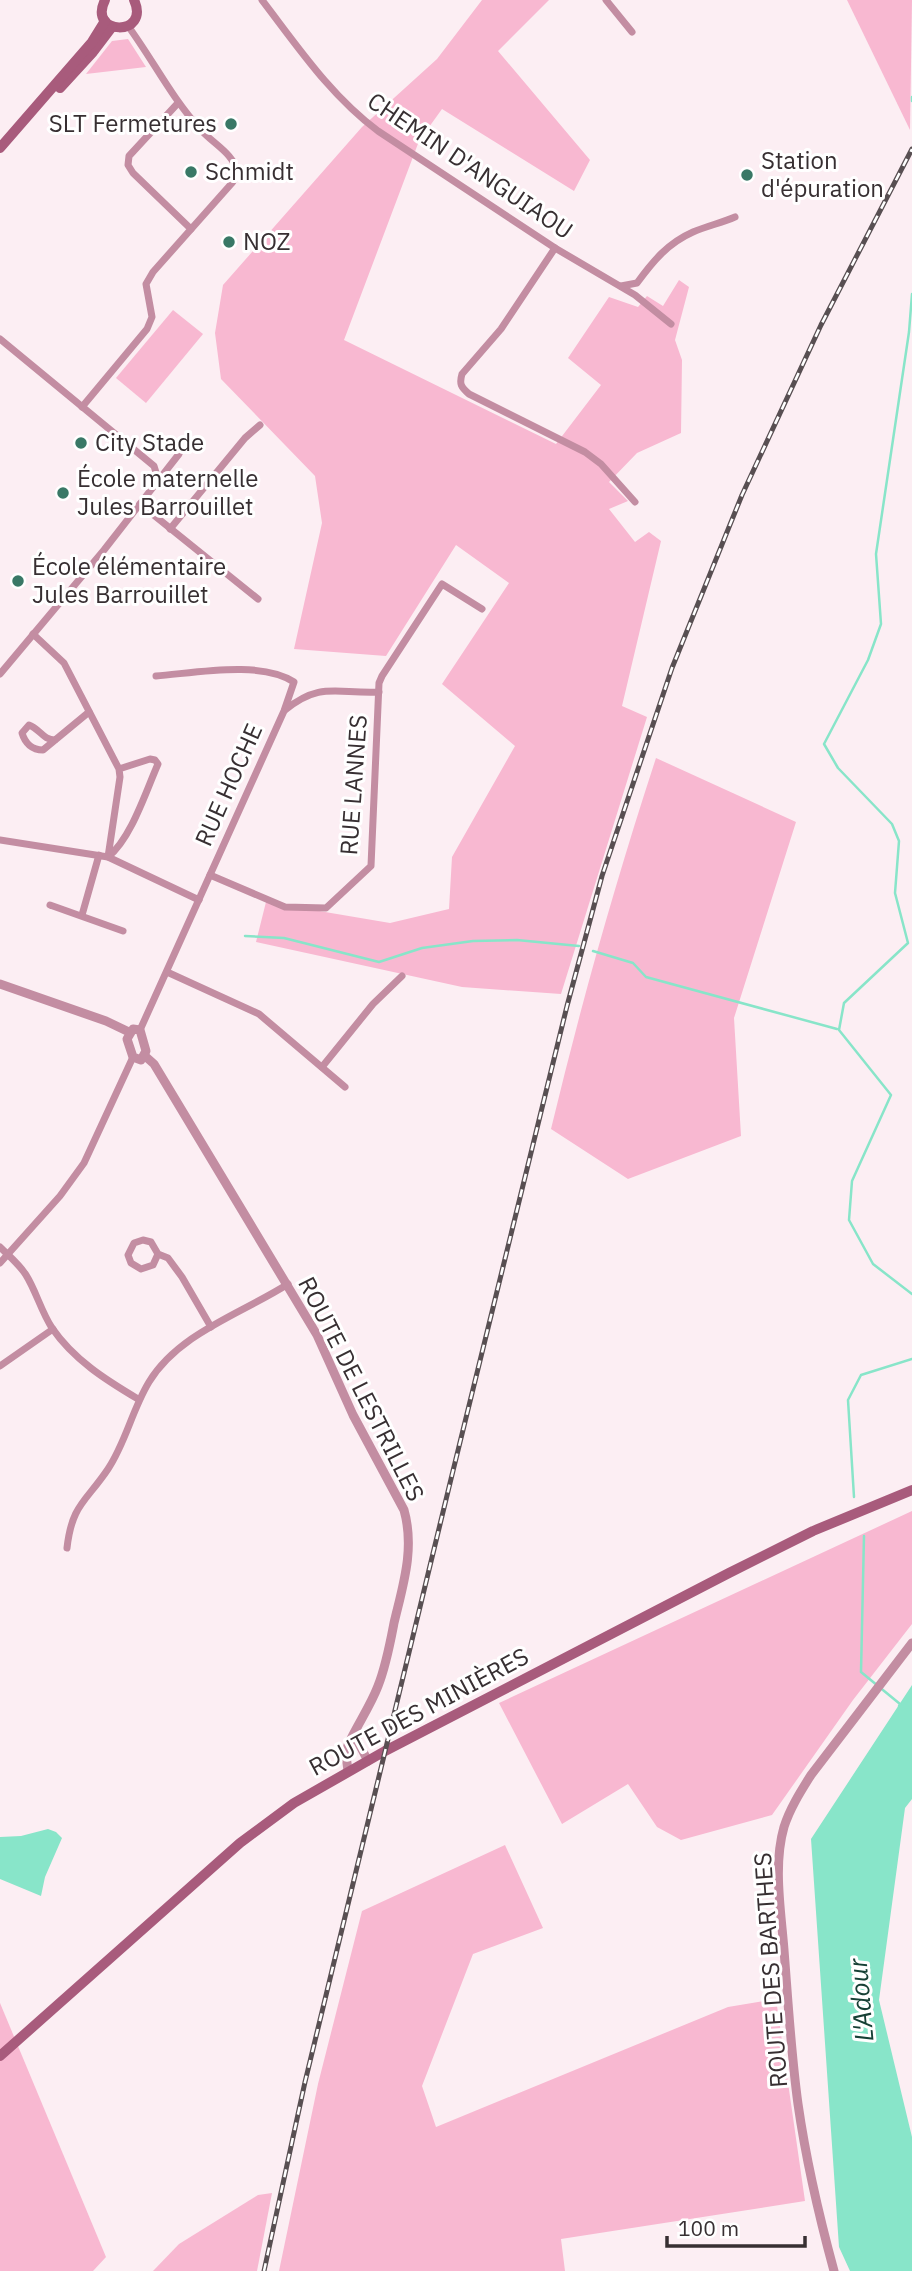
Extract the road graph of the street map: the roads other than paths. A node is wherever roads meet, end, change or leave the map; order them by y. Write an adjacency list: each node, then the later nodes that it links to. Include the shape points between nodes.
1 (105, 0): 5 (main road, via 102,10)
2 (262, 0): 12 (street, CHEMIN D'ANGUIAOU, via 326,84 356,114)
3 (606, 0): 7 (street)
4 (136, 1): 6 (main road, via 135,18)
5 (109, 24): 6 (main road); 9 (main road)
6 (128, 26): 8 (street)
7 (632, 32)
8 (178, 103): 11 (street, via 236,164 238,174); 11 (street, via 129,156 128,165)
9 (0, 148)
10 (735, 217): 13 (street, via 674,242 637,283)
11 (191, 229): 16 (street, via 146,284 152,317 147,329)
12 (555, 248): 13 (street, CHEMIN D'ANGUIAOU); 20 (street, via 501,329 462,374 461,387 585,452)
13 (617, 285): 14 (street, CHEMIN D'ANGUIAOU)
14 (671, 324)
15 (0, 339): 16 (street)
16 (82, 407): 19 (street, via 153,466)
17 (260, 425): 22 (street)
18 (179, 454): 19 (street)
19 (158, 480): 21 (street)
20 (635, 502)
21 (140, 504): 22 (street); 25 (street)
22 (170, 528): 23 (street)
23 (258, 599)
24 (482, 609): 28 (street, RUE LANNES, via 442,584 382,676)
25 (33, 634): 26 (street); 30 (street, via 64,663)
26 (0, 674)
27 (156, 676): 29 (street, RUE HOCHE, via 244,671 283,675 294,682)
28 (379, 692): 29 (street, RUE LANNES, via 320,690); 36 (street, RUE LANNES, via 371,866 326,908 285,908)
29 (284, 711): 36 (street, RUE HOCHE)
30 (89, 712): 31 (street); 32 (street)
31 (54, 740)
32 (119, 768): 35 (street); 35 (street, via 150,759 158,764 124,837)
33 (0, 840): 34 (street)
34 (99, 855): 35 (street); 39 (street)
35 (108, 857): 37 (street)
36 (210, 875): 37 (street, RUE HOCHE)
37 (199, 900): 41 (street, RUE HOCHE)
38 (50, 905): 39 (street)
39 (82, 915): 40 (street)
40 (123, 931)
41 (167, 972): 44 (street, RUE HOCHE); 48 (street, via 259,1014)
42 (402, 976): 48 (street)
43 (0, 984): 45 (street)
44 (140, 1030): 45 (street); 46 (street)
45 (129, 1031): 47 (street)
46 (145, 1056): 47 (street, via 141,1060); 54 (street, ROUTE DE LESTRILLES)
47 (133, 1057): 52 (street, via 84,1163)
48 (322, 1067): 49 (street)
49 (345, 1087)
50 (0, 1247): 52 (street)
51 (158, 1254): 51 (street, via 151,1242 143,1240 131,1246 128,1255 141,1269 153,1265); 55 (street, via 182,1277)
52 (9, 1255): 53 (street); 56 (street, via 26,1275)
53 (0, 1263)
54 (288, 1284): 55 (street); 62 (street, ROUTE DE LESTRILLES, via 407,1522 406,1575 387,1657 378,1686)
55 (211, 1327): 58 (street, via 163,1364)
56 (53, 1329): 57 (street); 58 (street, via 86,1365)
57 (1, 1363)
58 (138, 1399): 60 (street, via 119,1450 73,1514)
59 (912, 1490): 63 (main road, ROUTE DES MINIÈRES, via 801,1537)
60 (66, 1548)
61 (912, 1643): 66 (street, ROUTE DES BARTHES, via 797,1797 785,1827 780,1859 798,2103)
62 (356, 1727): 63 (street); 64 (street, ROUTE DE LESTRILLES, via 346,1755)
63 (368, 1760): 64 (main road, ROUTE DES MINIÈRES)
64 (348, 1771): 65 (main road, ROUTE DES MINIÈRES, via 240,1843)
65 (0, 2056)
66 (834, 2271)

